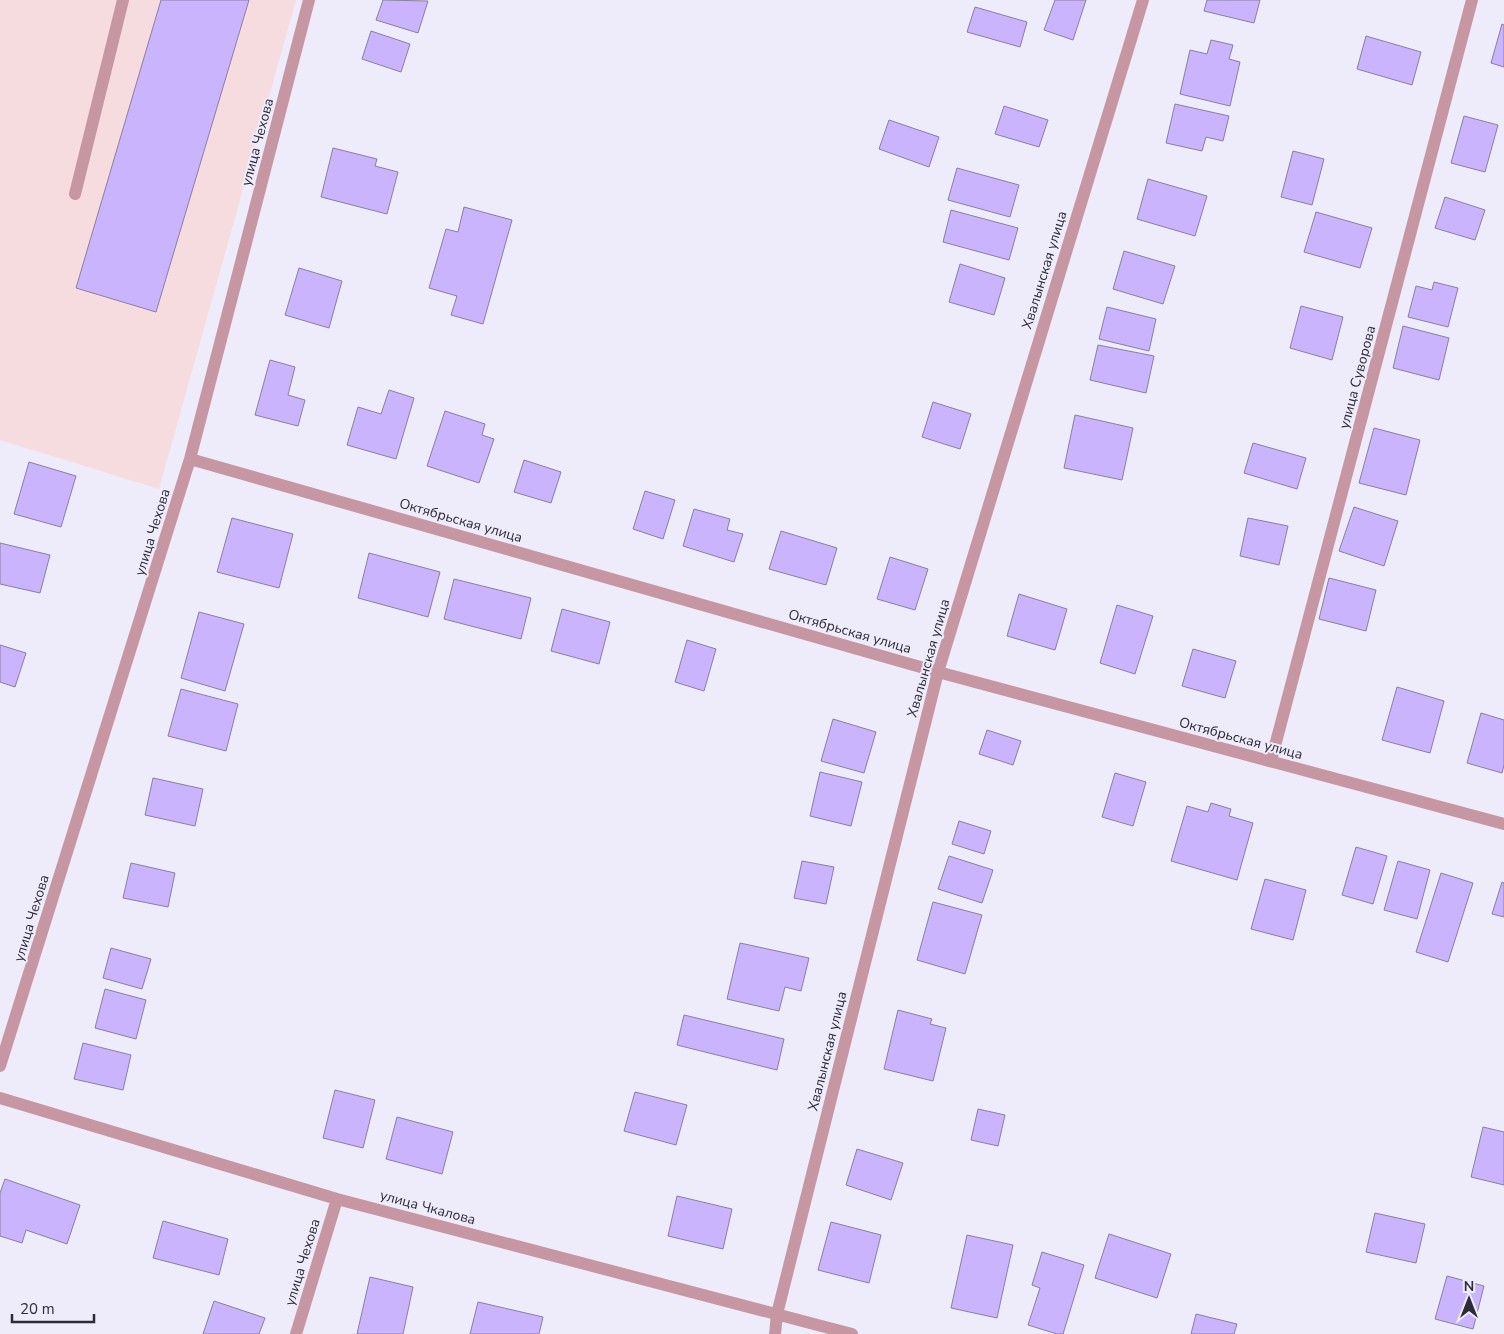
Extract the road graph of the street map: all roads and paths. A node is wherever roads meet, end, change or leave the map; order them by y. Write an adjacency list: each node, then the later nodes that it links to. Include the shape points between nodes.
1 (123, 0): 5 (street)
2 (309, 0): 6 (street, улица Чехова)
3 (1143, 0): 7 (street, Хвалынская улица)
4 (1472, 0): 8 (street, улица Суворова)
5 (75, 194)
6 (190, 459): 7 (street, Октябрьская улица); 10 (street, улица Чехова)
7 (938, 672): 8 (street, Октябрьская улица); 13 (street, Хвалынская улица)
8 (1271, 762): 9 (street, Октябрьская улица)
9 (1504, 824)
10 (0, 1066)
11 (0, 1098): 12 (street, улица Чкалова)
12 (337, 1199): 13 (street, улица Чкалова); 14 (street, улица Чехова)
13 (777, 1314): 15 (street, Хвалынская улица); 16 (street, улица Чкалова)
14 (296, 1334)
15 (775, 1334)
16 (852, 1334)

